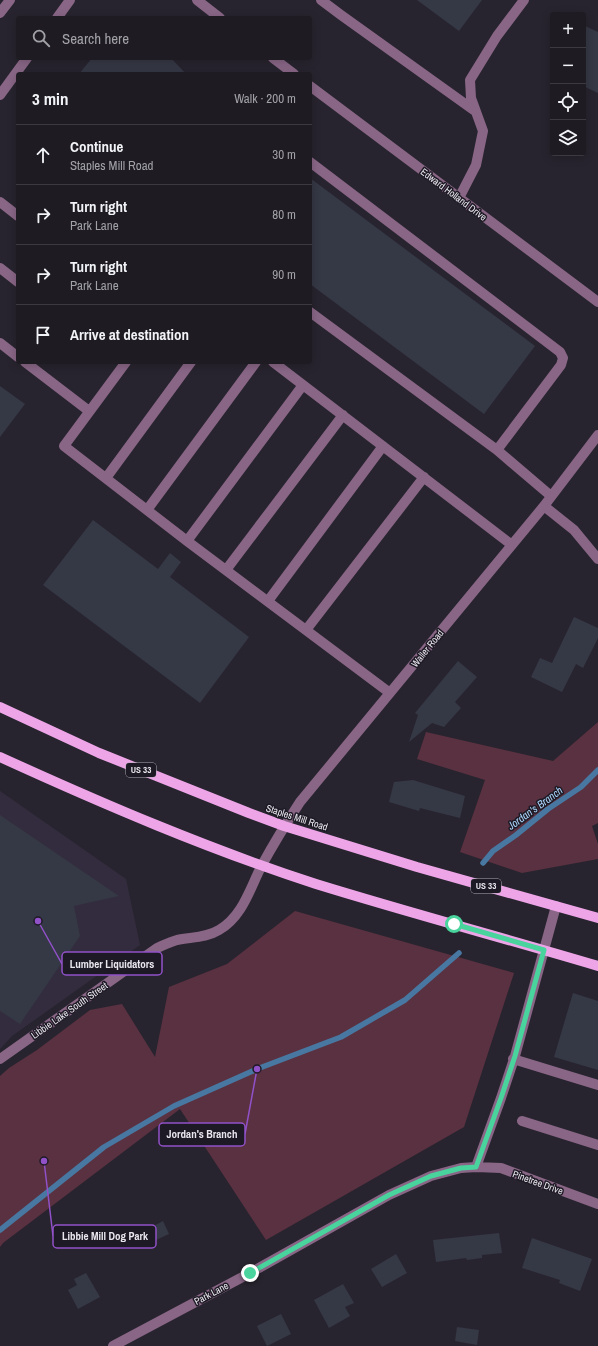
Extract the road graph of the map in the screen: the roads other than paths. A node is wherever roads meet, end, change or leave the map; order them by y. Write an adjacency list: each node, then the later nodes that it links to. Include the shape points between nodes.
1 (10, 0): 6 (street)
2 (70, 0): 7 (street)
3 (196, 0): 8 (street)
4 (321, 0): 16 (street)
5 (524, 0): 16 (street, via 470,80 470,98)
6 (0, 13)
7 (58, 16)
8 (217, 16)
9 (26, 60): 11 (street)
10 (276, 60): 12 (street)
11 (16, 72)
12 (291, 72)
13 (16, 73): 15 (street)
14 (312, 89): 18 (street, Edward Holland Drive)
15 (0, 94)
16 (476, 112): 18 (street, via 483,131 476,165)
17 (312, 164): 37 (street, via 560,352 563,358 561,365)
18 (459, 198): 23 (street, Edward Holland Drive)
19 (0, 202): 20 (street)
20 (16, 214)
21 (0, 268): 22 (street)
22 (16, 280)
23 (598, 302)
24 (312, 313): 37 (street)
25 (0, 343): 26 (street)
26 (16, 355)
27 (28, 364): 33 (street)
28 (124, 364): 33 (street)
29 (190, 364): 39 (street)
30 (255, 364): 42 (street)
31 (276, 364): 32 (street)
32 (303, 384): 34 (street); 43 (street)
33 (89, 411): 39 (street, via 64,446)
34 (343, 415): 36 (street); 46 (street)
35 (598, 435): 40 (street, Waller Road)
36 (383, 446): 38 (street); 47 (street)
37 (497, 450): 40 (street)
38 (424, 477): 44 (street); 48 (street)
39 (106, 478): 42 (street)
40 (551, 496): 41 (street, Waller Road)
41 (544, 506): 44 (street, Waller Road); 45 (street, via 574,530)
42 (147, 510): 43 (street)
43 (188, 541): 46 (street)
44 (512, 545): 49 (street, Waller Road)
45 (598, 559)
46 (226, 570): 47 (street)
47 (268, 601): 48 (street)
48 (306, 630): 49 (street)
49 (390, 693): 52 (street, Waller Road, via 300,802)
50 (0, 707): 52 (main road, Staples Mill Road / US 33, via 99,753)
51 (0, 756): 53 (main road, via 147,822)
52 (284, 826): 53 (street, Waller Road); 54 (main road, Staples Mill Road / US 33)
53 (262, 865): 56 (main road, via 323,886); 58 (street, Libbie Lake South Street, via 240,910 226,926 201,937 177,940 157,948)
54 (556, 906): 55 (main road, Staples Mill Road / US 33); 56 (street)
55 (598, 918)
56 (544, 950): 57 (main road); 59 (street)
57 (598, 966)
58 (0, 1059)
59 (514, 1059): 60 (street); 63 (street)
60 (598, 1085)
61 (522, 1122): 62 (street)
62 (598, 1145)
63 (476, 1167): 64 (street, Pinetree Drive, via 501,1168); 65 (street, Park Lane, via 431,1176 389,1195)
64 (598, 1204)
65 (113, 1346)

